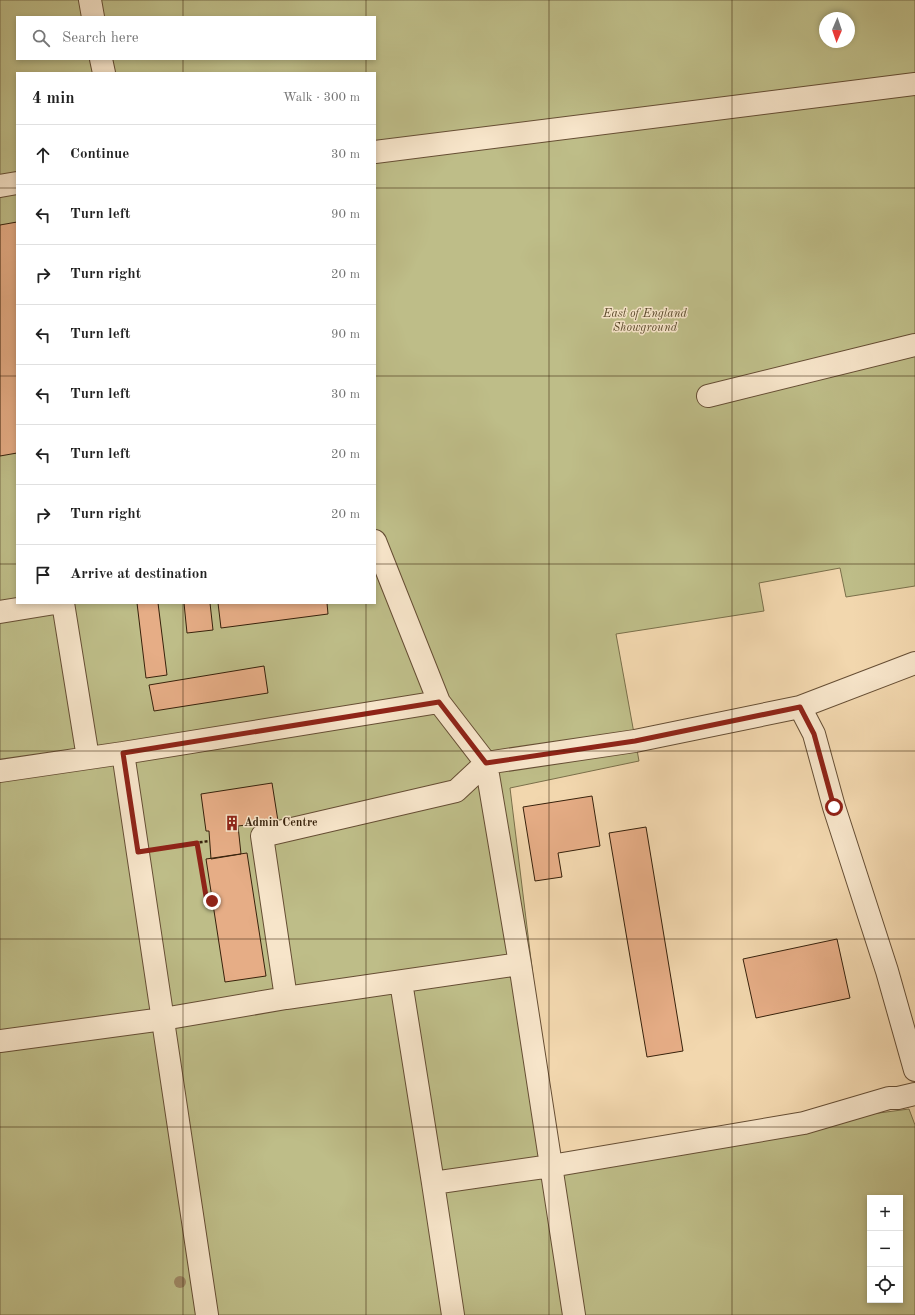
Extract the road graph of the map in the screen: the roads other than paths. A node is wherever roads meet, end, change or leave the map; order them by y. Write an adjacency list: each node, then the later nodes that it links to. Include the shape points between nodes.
1 (90, 0): 2 (lane)
2 (93, 16)
3 (101, 60): 4 (lane)
4 (104, 72)
5 (915, 84): 6 (lane)
6 (376, 152)
7 (16, 183): 8 (lane)
8 (0, 186)
9 (915, 345): 10 (lane)
10 (708, 396)
11 (376, 544): 16 (lane)
12 (48, 604): 14 (lane)
13 (63, 604): 19 (lane)
14 (0, 612)
15 (915, 663): 17 (lane)
16 (439, 702): 18 (lane); 20 (lane)
17 (800, 707): 20 (lane, via 635,741); 27 (lane, via 814,734)
18 (123, 753): 19 (lane); 25 (lane)
19 (88, 758): 21 (lane)
20 (486, 763): 22 (lane); 24 (lane, via 456,791 262,836)
21 (0, 771)
22 (520, 964): 23 (lane); 29 (lane)
23 (401, 982): 24 (lane); 30 (lane)
24 (286, 998): 25 (lane)
25 (163, 1019): 26 (lane); 31 (lane)
26 (0, 1041)
27 (915, 1070)
28 (915, 1094): 29 (lane, via 889,1098 804,1123)
29 (551, 1166): 30 (lane); 33 (lane)
30 (433, 1183): 32 (lane)
31 (207, 1315)
32 (453, 1315)
33 (574, 1315)

